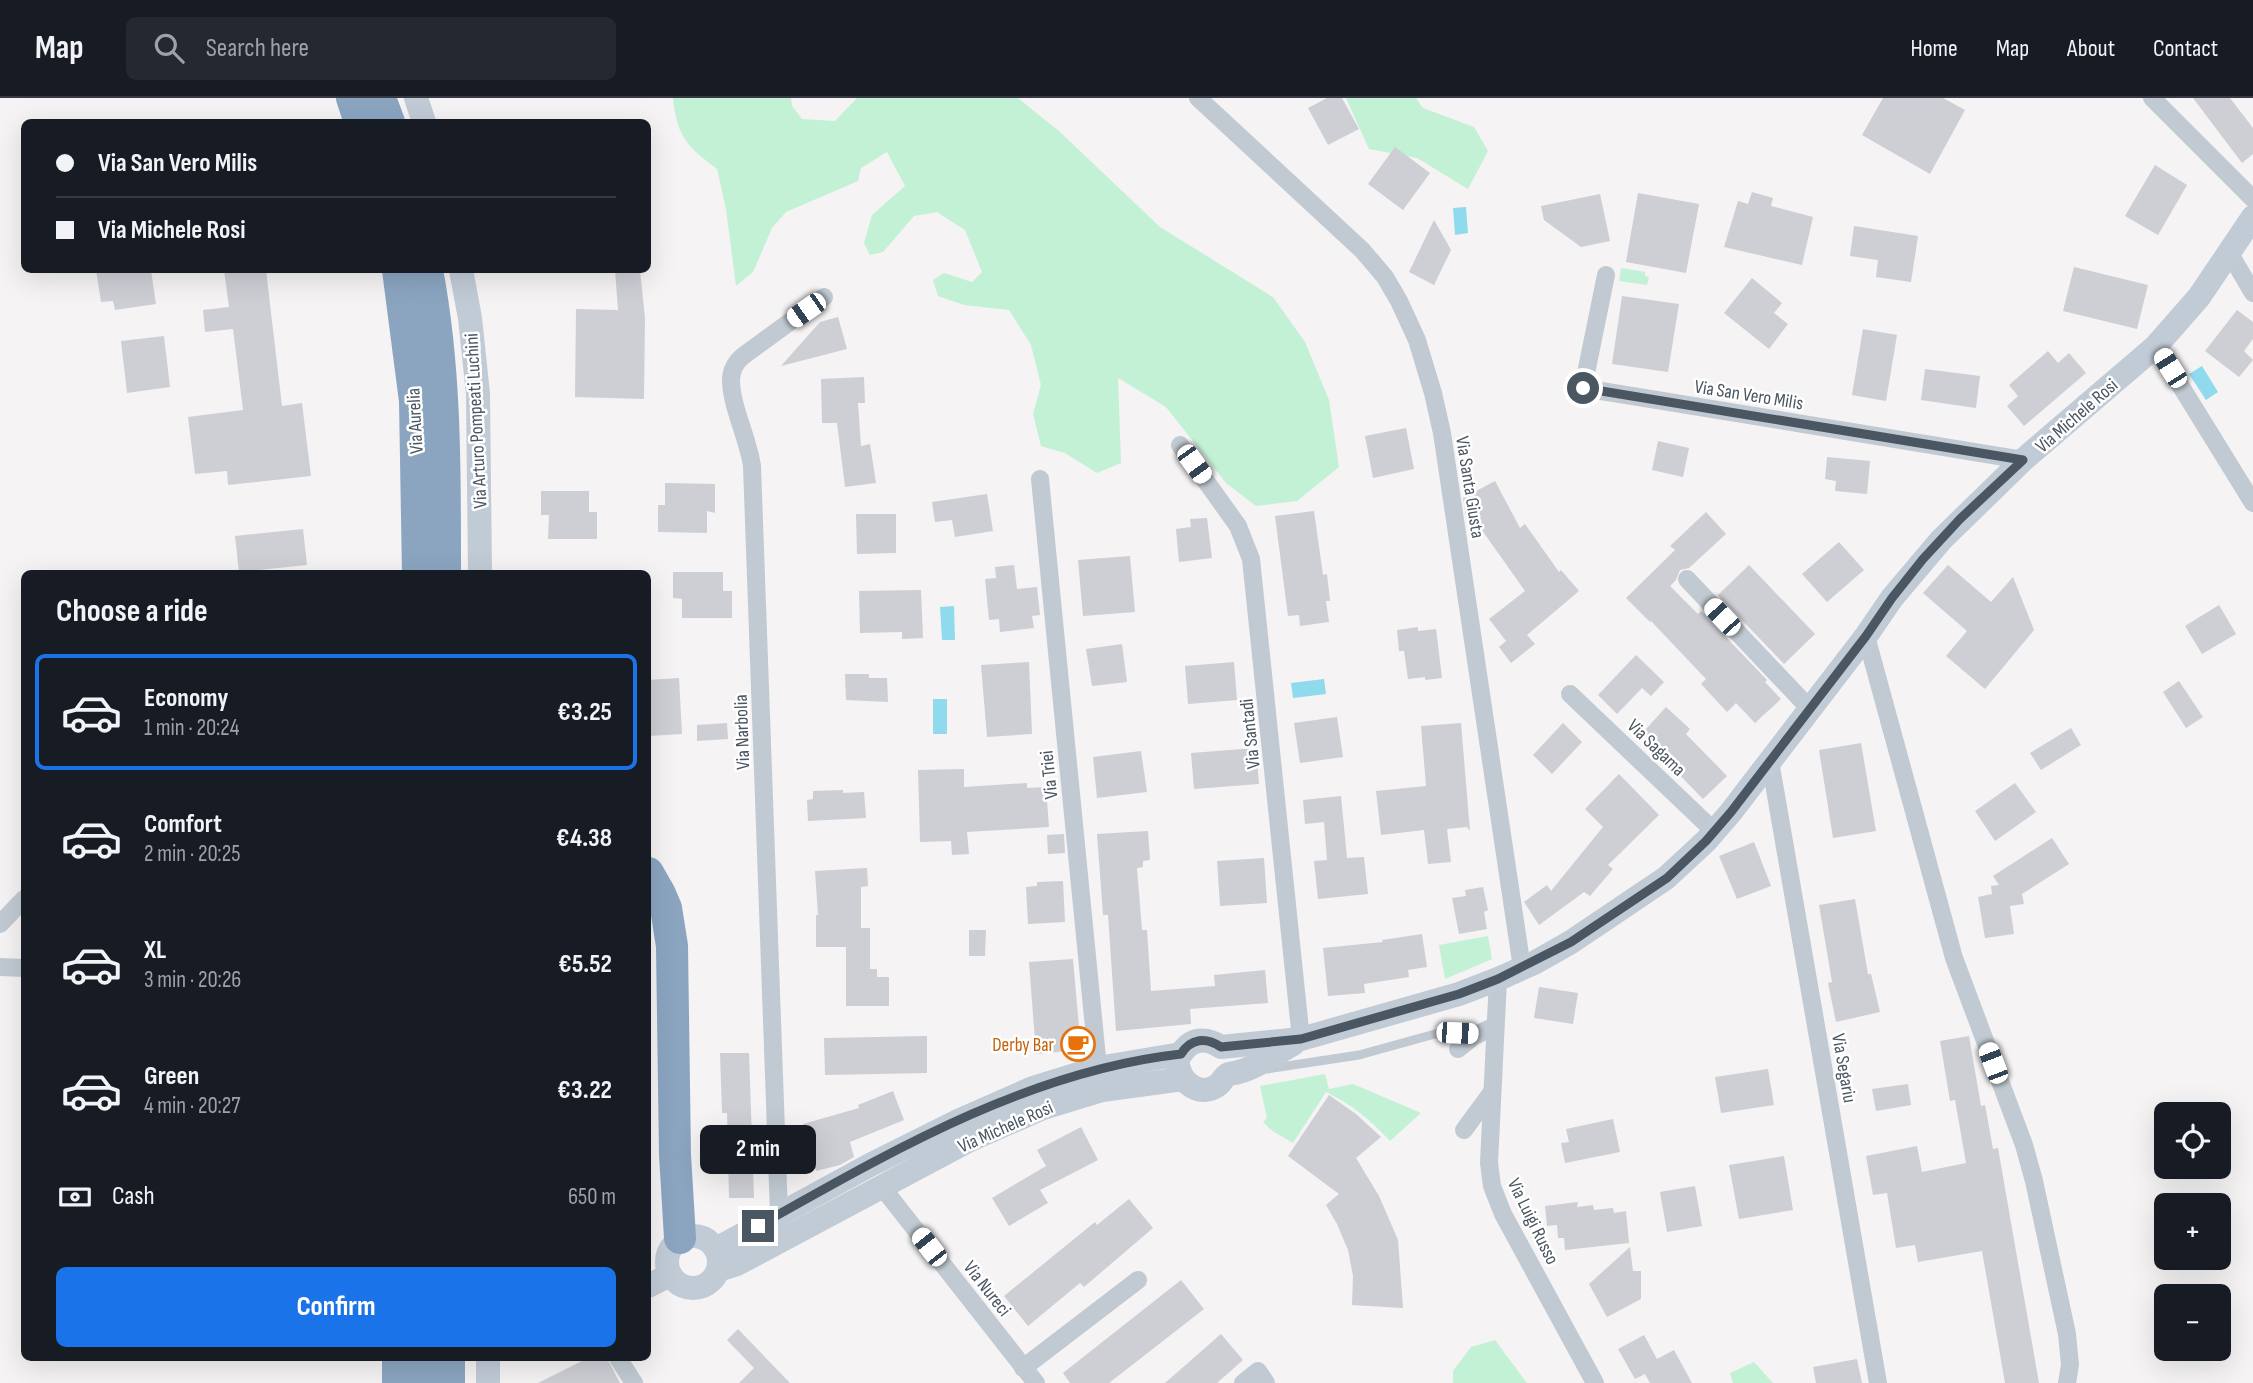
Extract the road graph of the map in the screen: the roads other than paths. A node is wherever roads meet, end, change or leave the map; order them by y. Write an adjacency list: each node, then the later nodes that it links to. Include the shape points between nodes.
1 (352, 98): 6 (highway)
2 (380, 98): 7 (highway)
3 (416, 98): 8 (street)
4 (1198, 98): 37 (street, Via Santa Giusta, via 1362,250 1392,289 1417,340 1443,441)
5 (2152, 98): 9 (street)
6 (359, 119)
7 (388, 119)
8 (423, 119)
9 (2253, 199)
10 (2253, 217): 11 (street, Via Michele Rosi)
11 (2230, 254): 16 (street); 18 (street, Via Michele Rosi)
12 (398, 273): 23 (highway, Via Aurelia, via 415,401)
13 (427, 273): 24 (highway, Via Aurelia, via 442,398)
14 (462, 273): 25 (street, Via Arturo Pompeati Luchini, via 478,394)
15 (1606, 275): 20 (street, Via San Vero Milis, via 1583,388)
16 (2253, 293)
17 (824, 297): 50 (street, Via Narbolia, via 743,356 731,379 752,466)
18 (2156, 346): 20 (street, Via Michele Rosi); 22 (street)
19 (1180, 445): 40 (street, Via Santadi, via 1238,526 1251,559)
20 (2023, 460): 27 (street, Via Michele Rosi, via 1941,540)
21 (1040, 478): 44 (street, Via Triei)
22 (2253, 503)
23 (418, 570)
24 (445, 570)
25 (480, 570)
26 (1687, 579): 29 (street)
27 (1866, 636): 29 (street, Via Michele Rosi); 70 (street, via 1954,958 2034,1181 2068,1344)
28 (1570, 694): 31 (street, Via Sagama)
29 (1810, 709): 30 (street, Via Michele Rosi)
30 (1770, 761): 31 (street, Via Michele Rosi); 69 (street, Via Segariu)
31 (1714, 831): 37 (street, Via Michele Rosi, via 1687,860 1636,900)
32 (651, 878): 51 (highway, via 666,908 671,946)
33 (21, 902): 34 (street)
34 (0, 924)
35 (0, 967): 36 (street)
36 (21, 968)
37 (1522, 968): 38 (street, Via Michele Rosi)
38 (1498, 979): 39 (street, Via Luigi Russo); 40 (street, Via Michele Rosi)
39 (1488, 1030): 42 (street); 45 (lane, via 1435,1034 1359,1055); 47 (street, Via Luigi Russo)
40 (1301, 1039): 41 (street, Via Michele Rosi); 45 (street, Via Michele Rosi)
41 (1221, 1047): 43 (street, Via Michele Rosi, via 1199,1040); 45 (street)
42 (1458, 1049)
43 (1181, 1054): 44 (street, Via Michele Rosi); 46 (street, via 1178,1067)
44 (1098, 1068): 50 (street, Via Michele Rosi, via 1033,1088 958,1121)
45 (1232, 1074): 46 (street, Via Michele Rosi, via 1216,1087 1202,1090)
46 (1183, 1079): 49 (street, Via Michele Rosi, via 1102,1090 1043,1108)
47 (1492, 1092): 48 (street); 68 (street, Via Luigi Russo, via 1489,1163 1495,1196)
48 (1464, 1130)
49 (882, 1186): 52 (street, Via Michele Rosi, via 737,1264); 60 (street, Via Nureci)
50 (779, 1214): 52 (street, Via Michele Rosi)
51 (680, 1238): 52 (street, via 705,1238); 53 (street, via 669,1250)
52 (717, 1260): 53 (street, via 715,1278 700,1288 682,1287)
53 (670, 1275): 55 (street)
54 (1138, 1280): 60 (street)
55 (651, 1284)
56 (398, 1361): 61 (highway)
57 (421, 1361): 62 (highway)
58 (449, 1361): 63 (highway)
59 (620, 1361): 64 (street)
60 (1023, 1368): 65 (street, Via Nureci)
61 (398, 1383)
62 (421, 1383)
63 (449, 1383)
64 (634, 1383)
65 (1036, 1383)
66 (1243, 1383): 67 (street, via 1258,1371)
67 (1266, 1383)
68 (1595, 1383)
69 (1878, 1383)
70 (2067, 1383)

